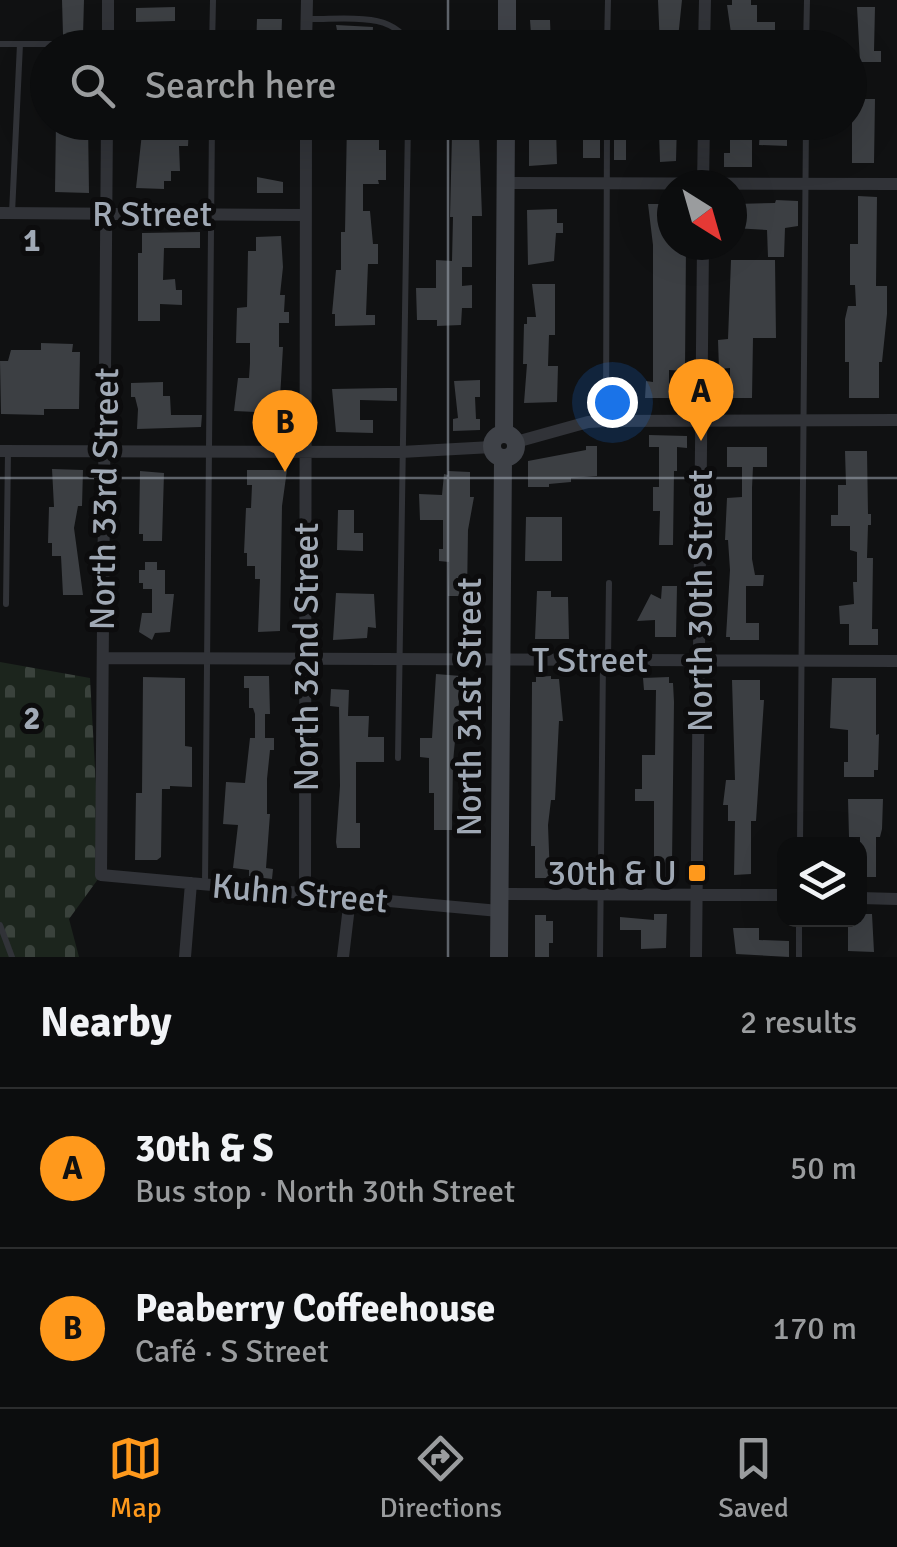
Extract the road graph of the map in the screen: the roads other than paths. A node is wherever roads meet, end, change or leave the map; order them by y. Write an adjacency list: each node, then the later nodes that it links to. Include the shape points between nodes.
1 (108, 0): 9 (street)
2 (213, 0): 10 (lane)
3 (306, 0): 8 (street)
4 (507, 0): 13 (street)
5 (608, 0): 14 (lane)
6 (705, 0): 15 (street)
7 (806, 0): 16 (lane)
8 (306, 19): 11 (street); 12 (lane, via 379,21)
9 (108, 30)
10 (212, 30)
11 (306, 30)
12 (399, 30)
13 (507, 30)
14 (608, 30)
15 (704, 30)
16 (806, 30)
17 (0, 44): 18 (lane)
18 (20, 44): 19 (lane); 35 (lane)
19 (30, 44)
20 (107, 140): 36 (street, North 33rd Street)
21 (212, 140): 37 (lane)
22 (306, 140): 38 (street, North 32nd Street)
23 (408, 140): 49 (lane)
24 (506, 140): 29 (street, North 31st Street)
25 (607, 140): 30 (lane)
26 (704, 140): 28 (street)
27 (806, 140): 33 (lane)
28 (703, 170)
29 (506, 182): 30 (street); 44 (street, North 31st Street)
30 (606, 183): 31 (street); 43 (lane)
31 (657, 184)
32 (747, 184): 33 (street)
33 (806, 184): 34 (street); 41 (lane)
34 (897, 184)
35 (6, 213): 36 (street, R Street)
36 (106, 214): 37 (street, R Street); 46 (street, North 33rd Street)
37 (211, 214): 38 (street, R Street); 47 (lane)
38 (305, 215): 48 (street, North 32nd Street)
39 (703, 260): 40 (street, North 30th Street)
40 (701, 420): 41 (street); 43 (street); 58 (street, North 30th Street)
41 (804, 420): 42 (street); 59 (lane)
42 (897, 420)
43 (606, 421): 44 (street)
44 (504, 445): 49 (street); 56 (street, North 31st Street)
45 (4, 451): 46 (street); 51 (lane)
46 (104, 451): 47 (street); 52 (street, North 33rd Street)
47 (209, 451): 48 (street); 53 (lane)
48 (307, 452): 49 (street); 55 (street, North 32nd Street)
49 (400, 452): 54 (lane)
50 (609, 583): 57 (lane)
51 (6, 604)
52 (102, 658): 53 (street, T Street); 63 (street, North 33rd Street)
53 (207, 658): 55 (street, T Street); 64 (lane)
54 (399, 659): 55 (street, T Street); 56 (street, T Street); 61 (lane)
55 (307, 660): 65 (street, North 32nd Street)
56 (502, 660): 57 (street, T Street); 72 (street, North 31st Street)
57 (605, 660): 58 (street, T Street); 66 (lane)
58 (699, 660): 59 (street, T Street); 67 (street, North 30th Street)
59 (802, 661): 60 (street, T Street); 62 (lane)
60 (897, 661)
61 (398, 758)
62 (800, 837)
63 (101, 874): 64 (street, Kuhn Street)
64 (198, 883): 65 (street, Kuhn Street); 75 (street)
65 (305, 892): 69 (street, Kuhn Street)
66 (600, 894): 67 (street, Kuhn Street); 72 (street, Kuhn Street); 79 (lane)
67 (697, 895): 68 (street, Kuhn Street); 80 (street, North 30th Street)
68 (777, 895)
69 (350, 898): 72 (street, Kuhn Street); 77 (street)
70 (867, 898): 71 (street)
71 (897, 899)
72 (499, 902): 78 (street, North 31st Street)
73 (0, 925): 76 (lane)
74 (799, 927): 81 (lane)
75 (190, 956)
76 (12, 957)
77 (343, 957)
78 (499, 957)
79 (600, 957)
80 (696, 957)
81 (799, 957)

